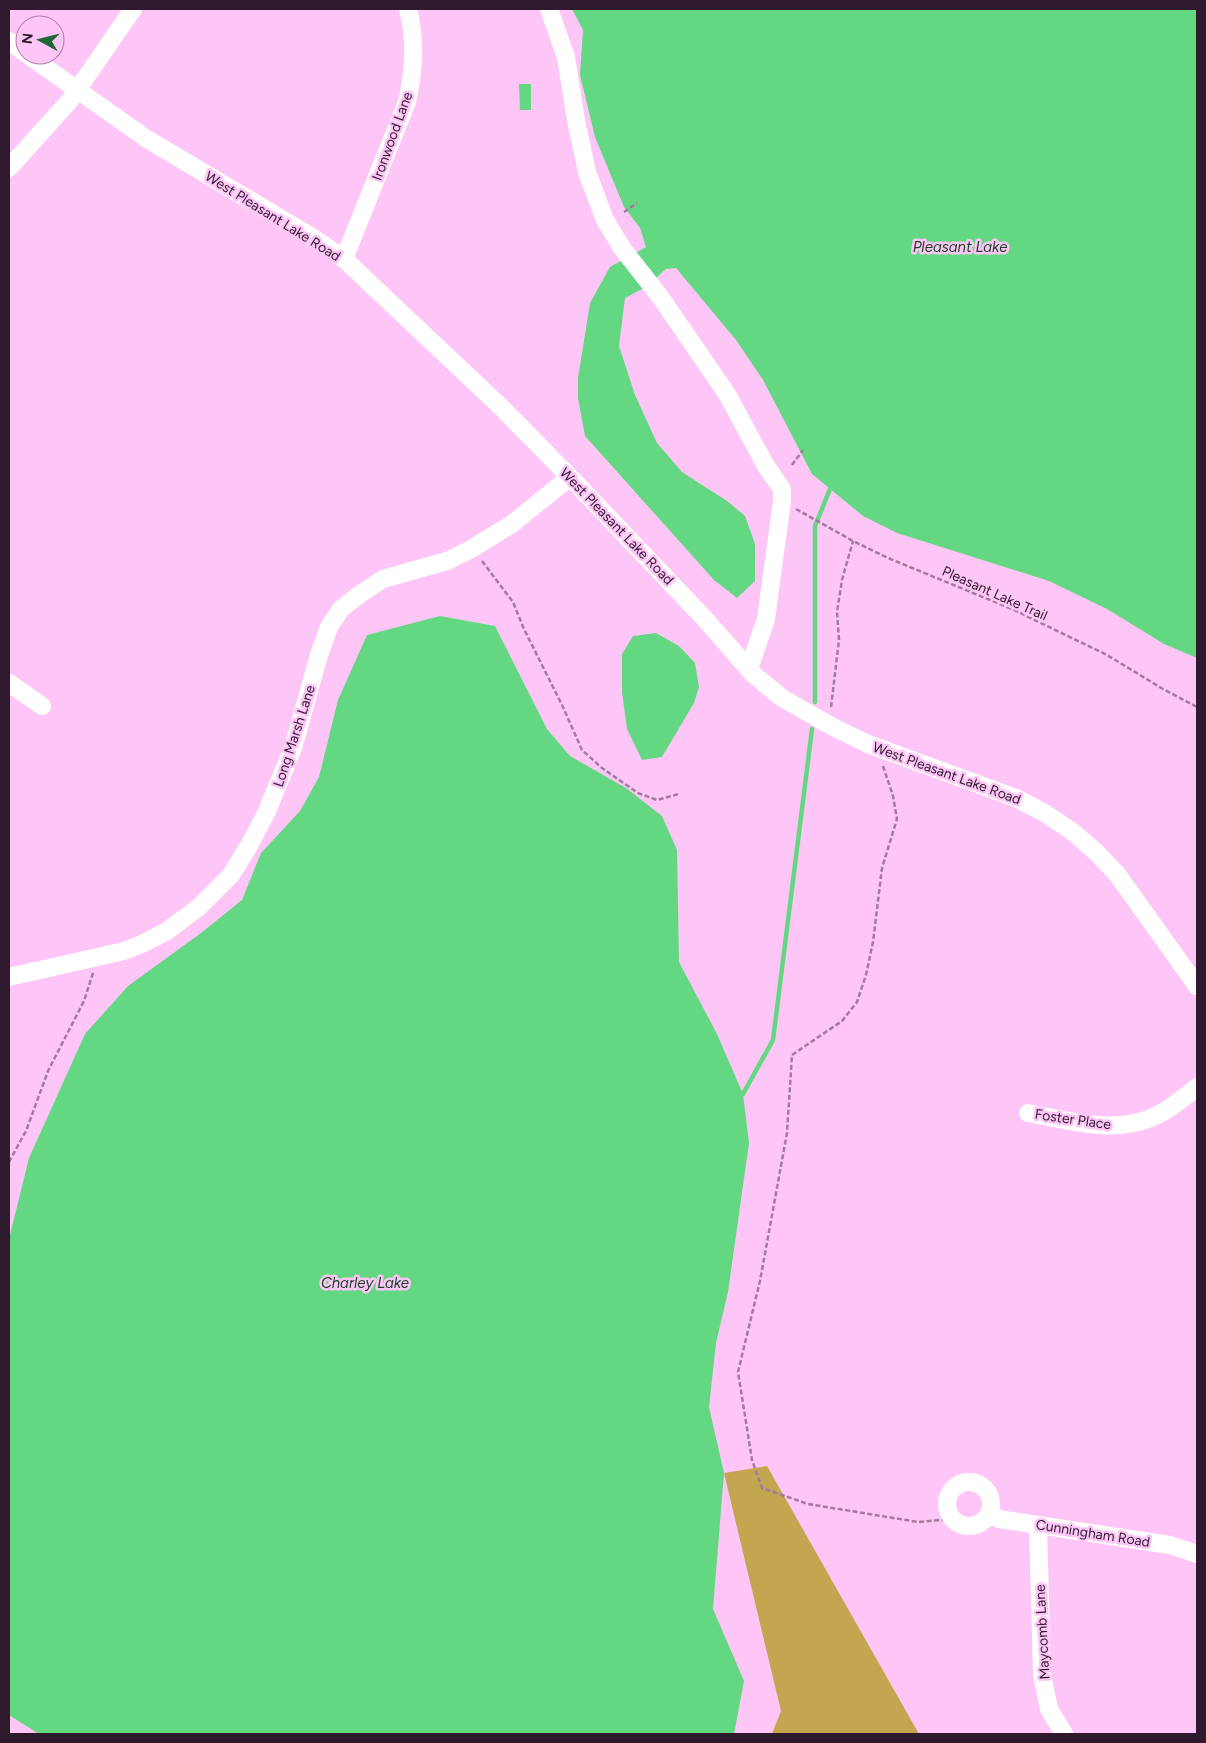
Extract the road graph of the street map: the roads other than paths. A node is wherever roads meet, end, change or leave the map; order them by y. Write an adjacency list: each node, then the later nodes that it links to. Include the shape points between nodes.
1 (133, 9): 5 (street)
2 (408, 9): 7 (street, Ironwood Lane, via 414,49 407,102)
3 (549, 9): 9 (street, via 566,57 587,172 605,220 727,394 782,489 766,619)
4 (42, 65): 5 (street, West Pleasant Lake Road)
5 (77, 90): 6 (street); 7 (street, West Pleasant Lake Road, via 148,139)
6 (9, 168)
7 (344, 259): 8 (street, West Pleasant Lake Road)
8 (570, 477): 9 (street, West Pleasant Lake Road); 12 (street, Long Marsh Lane, via 512,524 473,548 447,561 383,579 341,609 324,641 282,777 250,844 231,875 194,911 167,931 124,951)
9 (749, 669): 13 (street, West Pleasant Lake Road, via 782,698 828,724 876,748 1016,798 1073,832 1117,874)
10 (9, 684): 11 (street)
11 (42, 706)
12 (9, 977)
13 (1197, 986)
14 (1197, 1088): 15 (street, Foster Place, via 1162,1113 1122,1126 1101,1126)
15 (1028, 1113)
16 (990, 1513): 16 (street, via 979,1524 964,1526 952,1518 947,1506 950,1492 955,1486 976,1482 988,1491 992,1506); 17 (street, Cunningham Road, via 999,1519)
17 (1038, 1525): 18 (street, Cunningham Road, via 1170,1545); 19 (street, Maycomb Lane, via 1042,1674 1049,1709)
18 (1197, 1554)
19 (1064, 1734)

